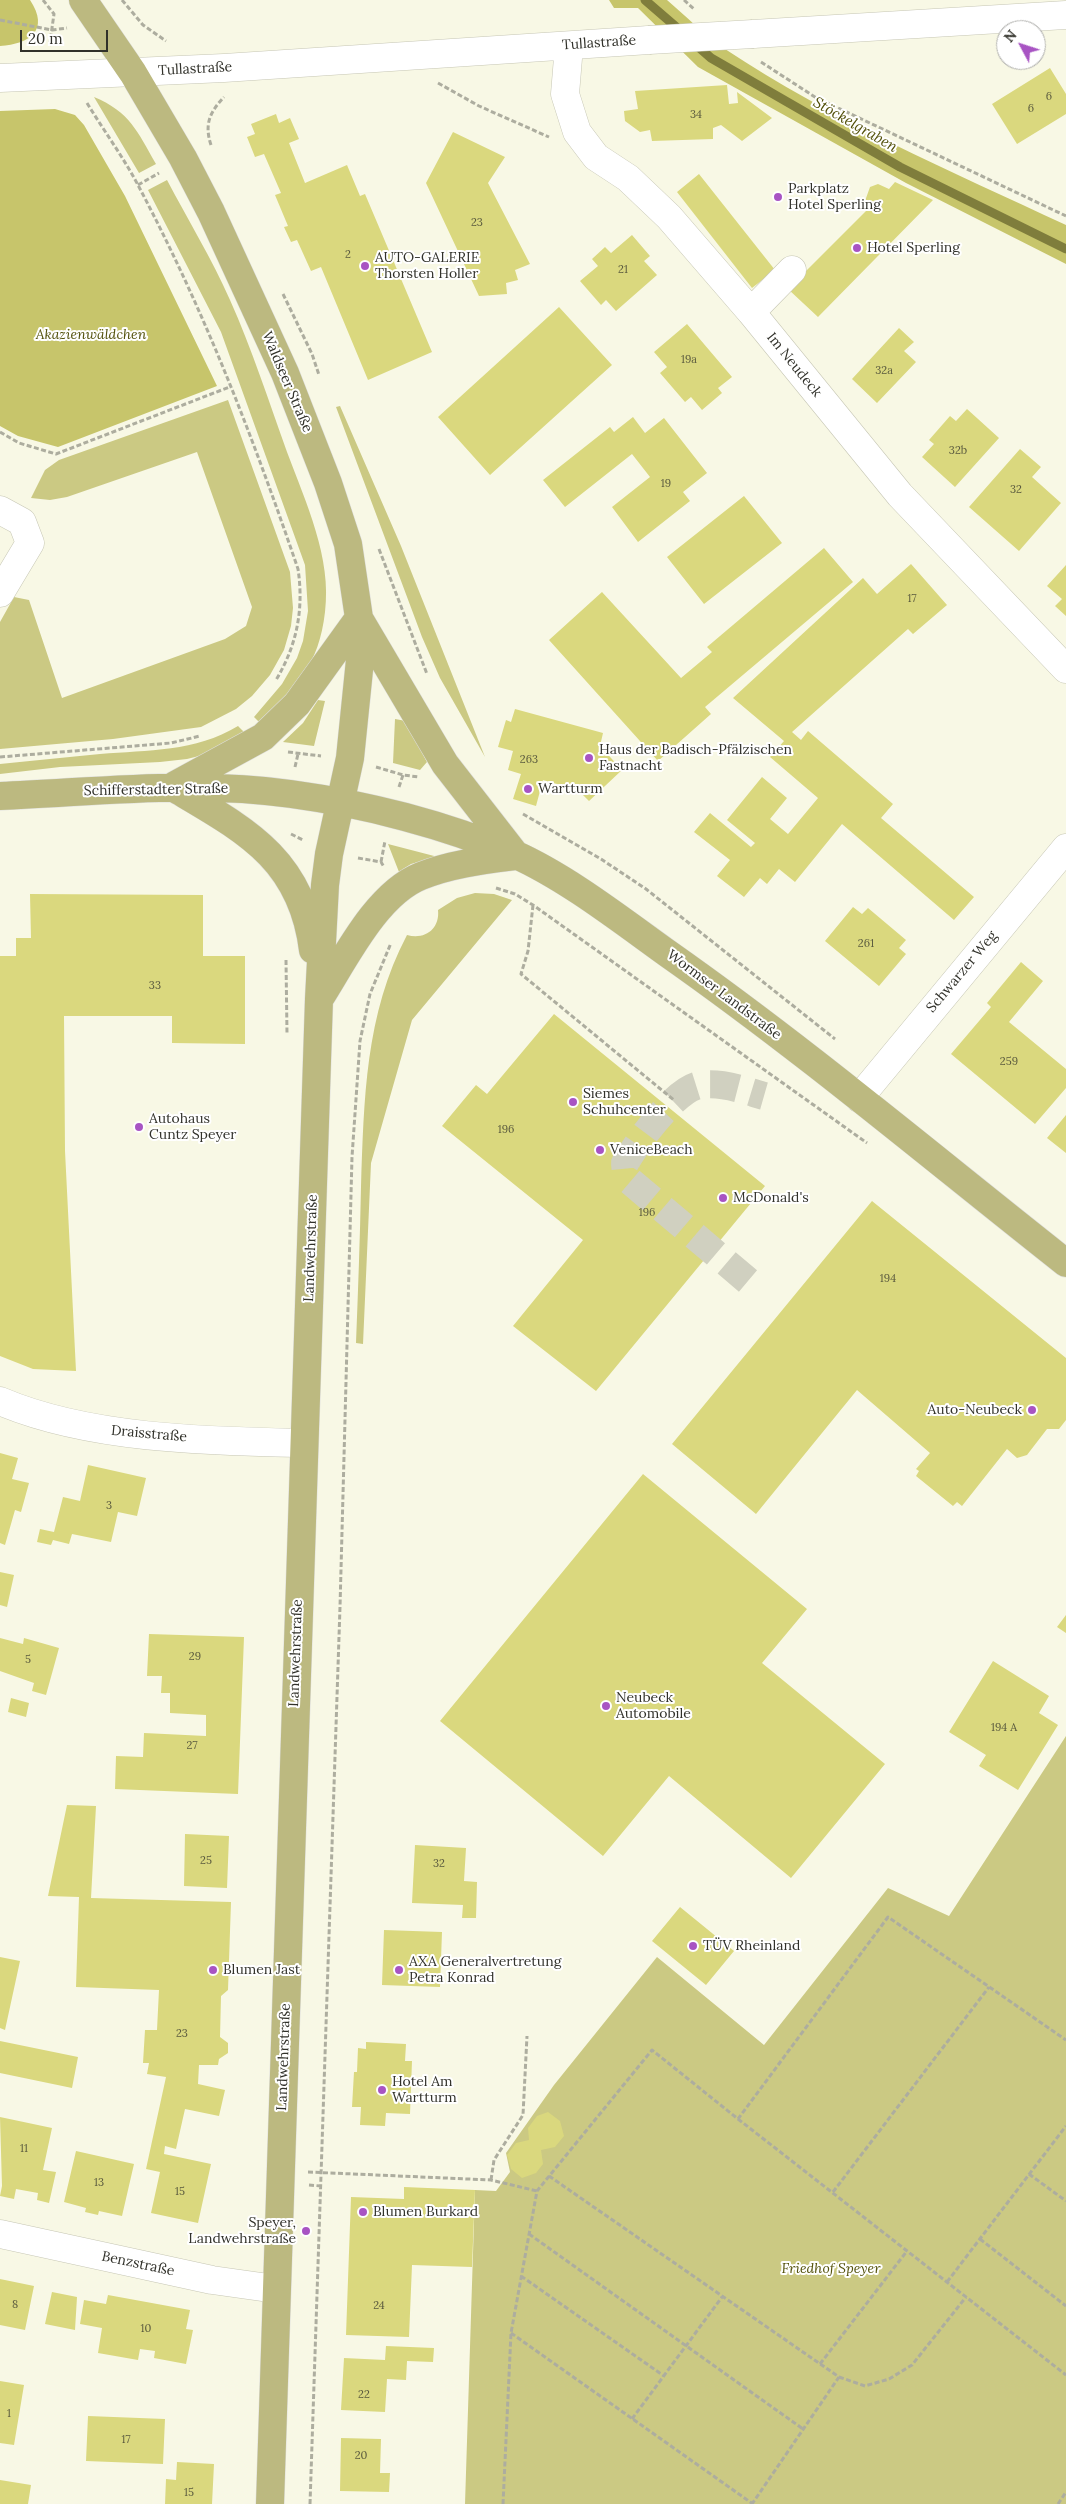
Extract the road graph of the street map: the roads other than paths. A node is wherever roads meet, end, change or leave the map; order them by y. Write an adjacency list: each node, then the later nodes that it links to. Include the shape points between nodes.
1 (83, 0): 4 (main road, Waldseer Straße)
2 (1066, 15): 3 (street, Tullastraße, bridge)
3 (569, 46): 4 (street, Tullastraße); 7 (street, Im Neudeck, via 565,94 577,132 596,157 628,178 668,217)
4 (133, 73): 5 (street, Tullastraße); 10 (main road, Waldseer Straße, via 203,197 285,373 348,544)
5 (0, 78)
6 (792, 270): 7 (street)
7 (751, 312): 11 (street, Im Neudeck, via 900,495)
8 (0, 510): 9 (street, via 22,522 30,543)
9 (0, 593)
10 (359, 618): 12 (main road, via 297,704 263,737); 14 (main road, Waldseer Straße, via 356,715); 16 (main road, via 445,764)
11 (1066, 669)
12 (172, 787): 13 (main road, Schifferstadter Straße); 14 (main road, Schifferstadter Straße, via 291,794); 17 (main road, via 248,834 272,854 300,901 312,939)
13 (0, 796)
14 (340, 803): 16 (main road, Wormser Landstraße, via 399,816); 17 (main road, Landwehrstraße, via 325,886)
15 (1066, 848): 18 (street, Schwarzer Weg)
16 (516, 855): 17 (main road, via 472,862 421,876 401,888 365,928); 18 (main road, Wormser Landstraße, via 598,905 680,962)
17 (319, 999): 21 (main road, Landwehrstraße)
18 (859, 1098): 19 (main road, Wormser Landstraße)
19 (1066, 1263)
20 (0, 1401): 21 (street, Draisstraße, via 58,1422 102,1430)
21 (303, 1443): 23 (main road, Landwehrstraße)
22 (0, 2234): 23 (street, Benzstraße, via 212,2280)
23 (276, 2289): 24 (main road, Landwehrstraße)
24 (270, 2504)

